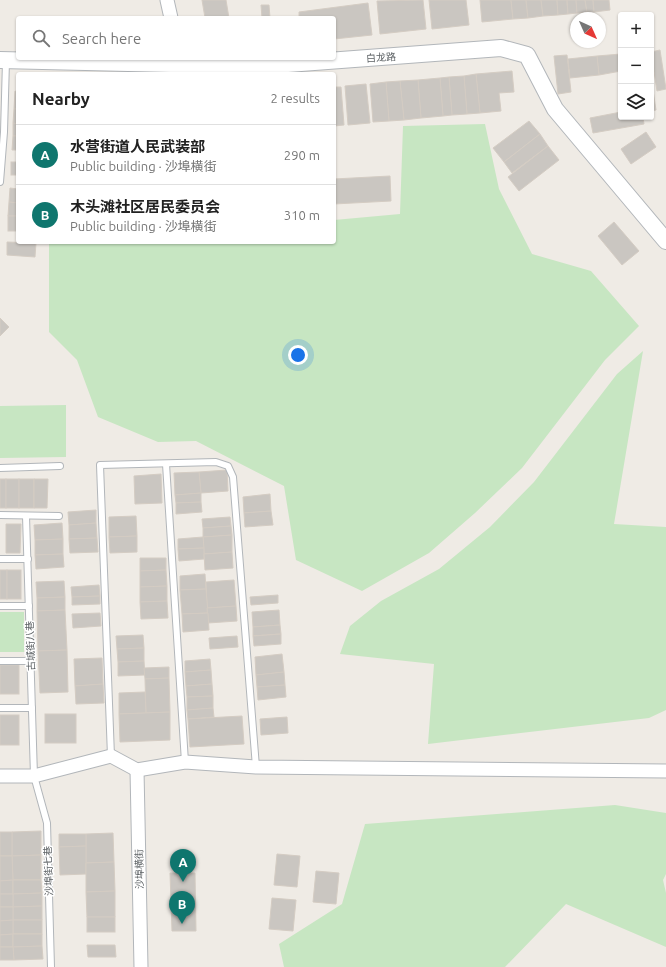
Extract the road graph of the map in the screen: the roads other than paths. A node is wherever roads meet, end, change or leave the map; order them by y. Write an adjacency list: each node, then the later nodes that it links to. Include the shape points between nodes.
1 (167, 0): 2 (street)
2 (171, 16)
3 (3, 60): 4 (street, 白龙路); 5 (lane, via 4,132)
4 (182, 61): 6 (street, 白龙路, via 261,66 501,48 527,55 555,109)
5 (0, 182)
6 (666, 242)
7 (166, 464): 21 (lane, via 100,465); 22 (lane); 23 (lane, via 216,462 228,466 233,476)
8 (60, 466): 9 (lane)
9 (0, 468)
10 (0, 515): 11 (lane)
11 (26, 516): 12 (lane); 14 (lane, 古城街八巷)
12 (58, 516)
13 (0, 559): 14 (lane)
14 (28, 559): 16 (lane, 古城街八巷)
15 (0, 606): 16 (lane)
16 (29, 606): 18 (lane, 古城街八巷)
17 (0, 661): 18 (lane)
18 (31, 661): 20 (lane, 古城街八巷)
19 (0, 708): 20 (lane)
20 (32, 708): 27 (lane, 古城街八巷)
21 (112, 756): 24 (street); 27 (street)
22 (185, 762): 23 (street); 24 (street)
23 (256, 767): 25 (street)
24 (137, 770): 29 (street, 沙埠横街)
25 (666, 771)
26 (0, 776): 27 (street)
27 (34, 776): 28 (lane, 沙埠街七巷, via 47,823)
28 (51, 967)
29 (142, 967)

